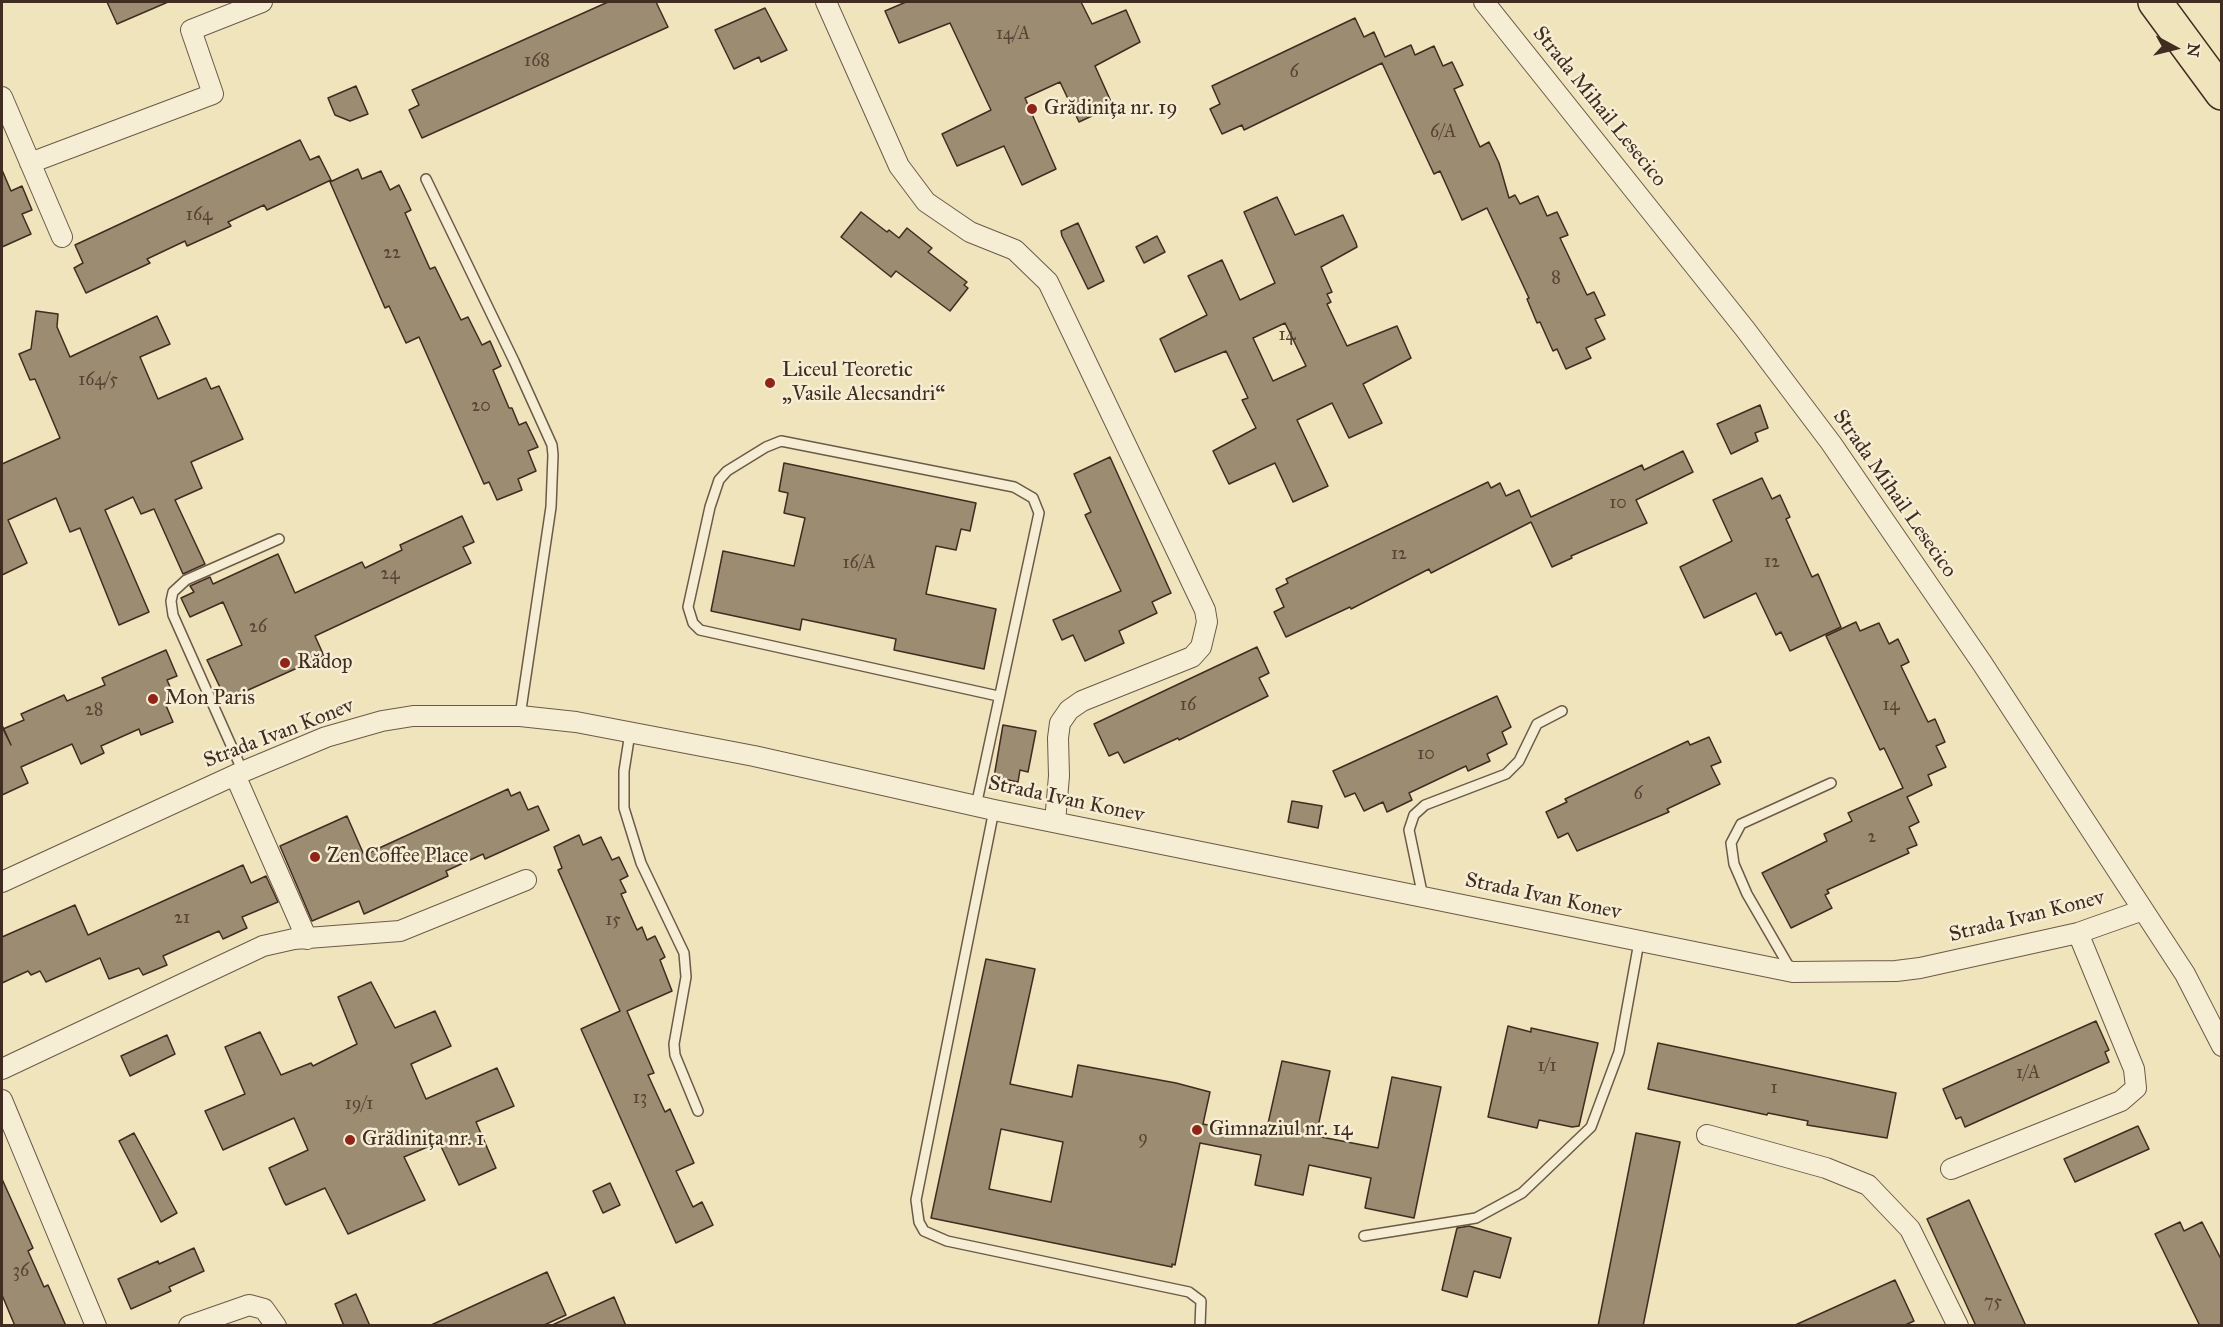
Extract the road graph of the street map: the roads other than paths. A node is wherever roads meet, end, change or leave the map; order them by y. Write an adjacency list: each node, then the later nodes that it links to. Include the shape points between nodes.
1 (262, 2): 7 (street, via 191,30 213,94)
2 (826, 2): 18 (street, via 899,166 926,202 970,232 1015,250 1048,282 1205,610 1207,622 1201,647 1192,657 1082,701 1069,710 1060,723 1058,738)
3 (1484, 2): 22 (street, Strada Mihail Lesecico, via 1831,443 1982,663)
4 (2156, 2): 5 (highway)
5 (2222, 93)
6 (2, 97): 7 (street)
7 (30, 164): 9 (street)
8 (426, 179): 13 (lane, via 514,361 554,455 551,507)
9 (62, 237)
10 (279, 539): 15 (lane, via 186,580 173,592 171,601 173,615)
11 (998, 696): 11 (lane, via 1039,513 1025,491 781,441 727,471 719,480 688,607 700,630); 17 (lane)
12 (1562, 711): 21 (lane, via 1537,724 1519,761 1506,774 1425,805 1414,815 1409,830)
13 (520, 716): 14 (street, Strada Ivan Konev); 15 (street, Strada Ivan Konev, via 413,716 382,721 326,737)
14 (630, 733): 17 (street, Strada Ivan Konev, via 754,756); 30 (lane, via 624,808 642,863 684,953 686,976 674,1044)
15 (239, 773): 20 (street, Strada Ivan Konev); 24 (street)
16 (1831, 783): 26 (lane, via 1741,824 1731,843 1734,864 1747,894)
17 (985, 808): 18 (street, Strada Ivan Konev); 37 (lane, via 915,1213 931,1235 947,1241 1189,1292 1201,1301)
18 (1055, 822): 21 (street, Strada Ivan Konev)
19 (526, 880): 24 (street, via 400,931)
20 (2, 882)
21 (1423, 897): 25 (street, Strada Ivan Konev)
22 (2143, 910): 23 (street, Strada Ivan Konev); 27 (street, Strada Mihail Lesecico, via 2185,974)
23 (2078, 933): 26 (street, Strada Ivan Konev, via 1896,971); 32 (street, via 2134,1070 2136,1088 2121,1101)
24 (307, 939): 28 (street, via 263,946)
25 (1639, 942): 26 (street, Strada Ivan Konev); 33 (lane, via 1619,1052 1591,1127 1522,1193 1476,1218)
26 (1793, 972)
27 (2222, 1046)
28 (2, 1069)
29 (2, 1100): 34 (street)
30 (698, 1111)
31 (1707, 1135): 38 (street, via 1827,1168 1868,1185 1910,1229)
32 (1951, 1169)
33 (1364, 1236)
34 (96, 1326)
35 (189, 1326): 36 (street, via 249,1305 264,1309)
36 (276, 1326)
37 (1200, 1326)
38 (1958, 1326)

